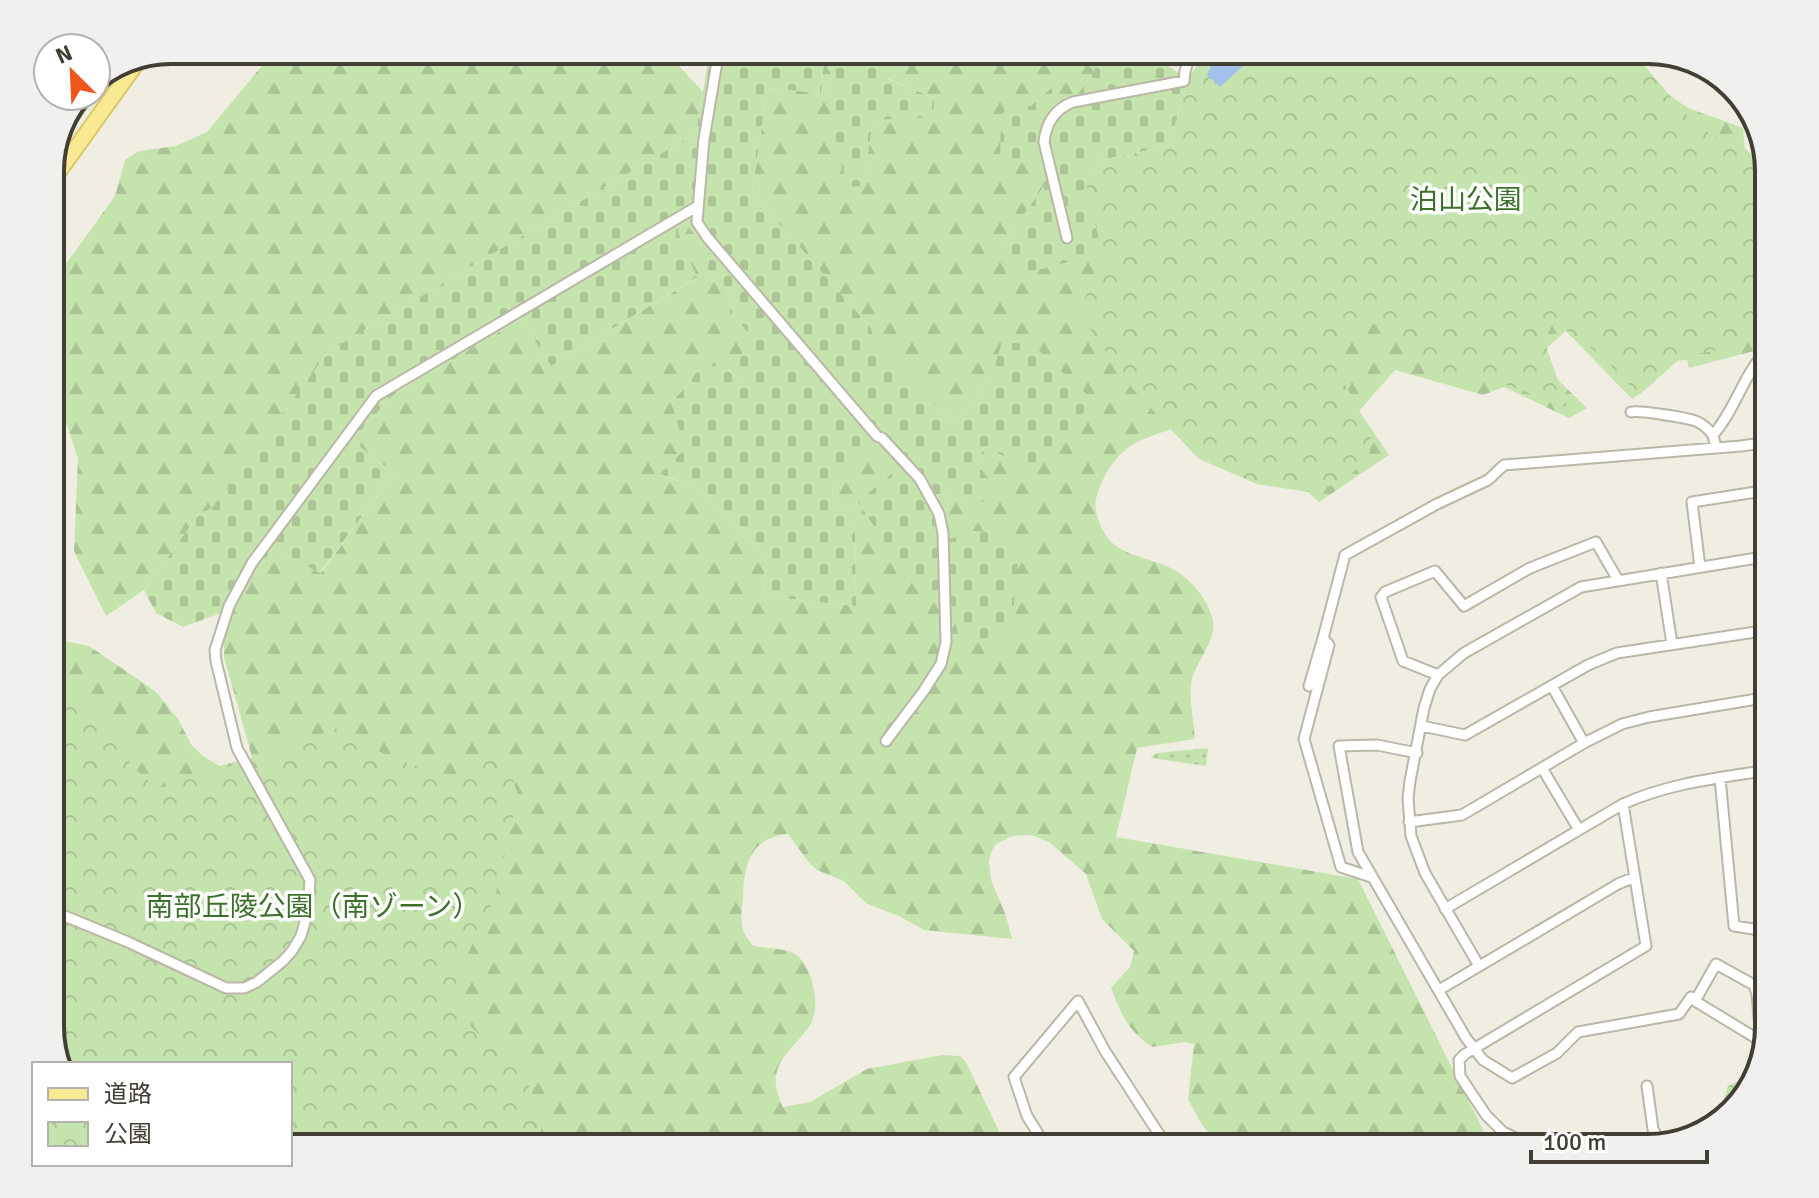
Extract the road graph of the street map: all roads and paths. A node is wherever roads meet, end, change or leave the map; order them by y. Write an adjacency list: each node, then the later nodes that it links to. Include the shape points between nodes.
1 (717, 64): 5 (street)
2 (1187, 64): 6 (street, via 1184,81 1073,102 1050,121 1044,142)
3 (130, 72): 4 (main road)
4 (64, 164)
5 (698, 206): 25 (street, via 697,222 707,237 877,436 915,473 939,514 946,642 941,664); 37 (street, via 376,396 259,551 240,585 215,650 233,734 310,880 301,936 283,961 257,982 226,988)
6 (1067, 238)
7 (1755, 363): 9 (street)
8 (1631, 412): 9 (street, via 1691,419)
9 (1713, 435): 11 (street)
10 (1755, 444): 11 (street)
11 (1716, 448): 18 (street, via 1504,465 1488,480 1345,555)
12 (1755, 492): 14 (street, via 1692,502)
13 (1755, 558): 14 (street)
14 (1700, 567): 15 (street)
15 (1661, 573): 16 (street); 19 (street)
16 (1618, 580): 20 (street, via 1581,587 1464,653); 20 (street, via 1596,542 1530,568 1464,606 1435,571 1385,592 1381,597 1403,661)
17 (1755, 632): 19 (street)
18 (1323, 638): 21 (street); 34 (street, via 1329,645 1304,739 1341,867)
19 (1672, 644): 22 (street, via 1617,653)
20 (1438, 675): 24 (street)
21 (1309, 686)
22 (1552, 686): 24 (street, via 1465,735); 26 (street)
23 (1755, 699): 26 (street, via 1649,717)
24 (1422, 726): 27 (street)
25 (886, 741)
26 (1584, 743): 28 (street)
27 (1417, 753): 32 (street); 34 (street, via 1377,745 1339,746 1358,852)
28 (1542, 768): 32 (street, via 1462,815); 33 (street)
29 (1755, 772): 30 (street)
30 (1720, 778): 31 (street, via 1672,786); 38 (street, via 1734,926)
31 (1623, 804): 33 (street); 35 (street)
32 (1409, 822): 36 (street, via 1416,853)
33 (1579, 830): 36 (street)
34 (1371, 877): 41 (street)
35 (1635, 877): 39 (street); 44 (street, via 1646,946)
36 (1445, 909): 39 (street)
37 (64, 916)
38 (1755, 929)
39 (1479, 966): 41 (street)
40 (1755, 988): 42 (street, via 1716,964)
41 (1439, 990): 44 (street)
42 (1695, 1001): 43 (street); 44 (street, via 1691,997 1679,1014 1578,1032 1557,1053 1512,1078)
43 (1754, 1040)
44 (1474, 1048): 49 (street, via 1459,1060 1460,1076 1486,1115)
45 (1647, 1086): 46 (street)
46 (1655, 1133)
47 (1038, 1134): 48 (street, via 1014,1077 1078,1001)
48 (1159, 1134)
49 (1507, 1134)

